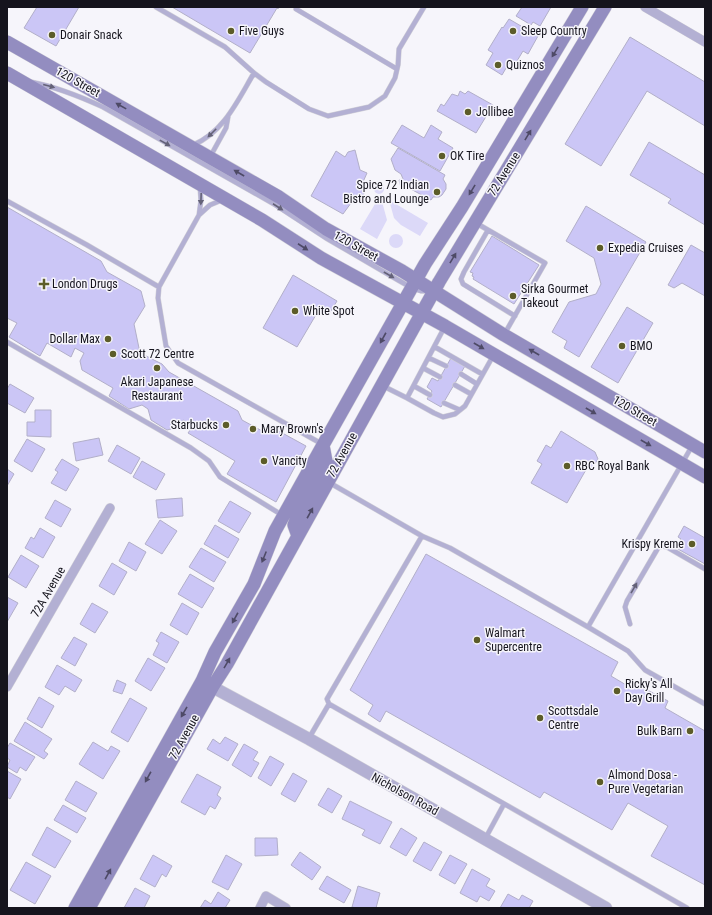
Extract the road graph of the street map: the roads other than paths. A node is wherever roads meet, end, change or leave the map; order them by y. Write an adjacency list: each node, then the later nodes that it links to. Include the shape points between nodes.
1 (156, 7): 10 (lane, via 225,48)
2 (297, 7): 9 (lane, via 296,9)
3 (424, 7): 9 (lane, via 399,48)
4 (582, 7): 21 (main road, 72 Avenue, one-way to 21)
5 (605, 7): 19 (main road, 72 Avenue, one-way to 5)
6 (645, 7): 8 (street)
7 (7, 42): 13 (main road, 120 Street, one-way to 7)
8 (705, 42)
9 (397, 69): 10 (lane, via 385,96 369,108 328,116 309,109)
10 (254, 73): 12 (lane)
11 (9, 74): 15 (main road, 120 Street); 21 (lane, one-way to 21, via 57,88 103,108 274,204 326,238)
12 (229, 115): 13 (lane, one-way to 13, via 207,138); 14 (lane, via 226,128)
13 (192, 146): 14 (main road, 120 Street)
14 (210, 157): 21 (main road, 120 Street, one-way to 14, via 402,272 326,229 279,197)
15 (200, 184): 16 (main road, 120 Street); 18 (lane, one-way to 18)
16 (226, 199): 18 (lane, via 210,205); 24 (main road, 120 Street, one-way to 24, via 321,258)
17 (7, 201): 22 (lane)
18 (199, 215): 22 (lane)
19 (475, 222): 20 (lane); 23 (main road, 72 Avenue, one-way to 19)
20 (488, 230): 26 (lane, via 461,279 463,284); 26 (lane, via 545,263)
21 (414, 284): 23 (main road, 120 Street); 24 (main road, 72 Avenue)
22 (159, 287): 47 (lane, via 158,298 166,346 178,363)
23 (433, 292): 25 (main road, 72 Avenue); 28 (main road, 120 Street)
24 (403, 304): 25 (main road, 120 Street); 47 (main road, 72 Avenue, one-way to 47)
25 (421, 313): 27 (main road, 120 Street); 39 (main road, 72 Avenue)
26 (515, 316): 28 (lane)
27 (445, 326): 30 (lane); 31 (main road, 120 Street, one-way to 31)
28 (504, 335): 48 (main road, 120 Street, one-way to 28)
29 (7, 342): 54 (lane, via 191,448 209,461 220,477)
30 (435, 347): 32 (lane); 36 (lane)
31 (494, 355): 36 (lane); 50 (main road, 120 Street, one-way to 50)
32 (428, 358): 33 (lane); 34 (lane)
33 (446, 366)
34 (423, 368): 37 (lane); 41 (lane)
35 (461, 374): 38 (lane)
36 (482, 374): 38 (lane)
37 (440, 377)
38 (477, 384): 42 (lane)
39 (381, 385): 44 (lane); 52 (main road, 72 Avenue)
40 (454, 385): 42 (lane)
41 (414, 386): 43 (lane); 44 (lane)
42 (472, 394): 46 (lane)
43 (430, 395)
44 (407, 398): 46 (lane, via 443,417)
45 (444, 403): 46 (lane)
46 (460, 410)
47 (323, 445): 54 (main road, 72 Avenue); 55 (main road, via 326,461 294,525)
48 (693, 445): 49 (main road, 120 Street); 50 (lane)
49 (705, 452)
50 (682, 463): 51 (main road, 120 Street); 59 (lane)
51 (705, 477)
52 (328, 481): 55 (main road, 72 Avenue, one-way to 52); 56 (lane)
53 (110, 508): 61 (street, 72A Avenue)
54 (284, 516): 60 (main road, 72 Avenue, one-way to 60, via 275,531 254,584 216,652)
55 (298, 536): 60 (main road, 72 Avenue, one-way to 55, via 227,664)
56 (422, 536): 59 (lane, via 450,548); 62 (lane, via 328,699)
57 (705, 569): 58 (lane, one-way to 57, via 625,607 627,601 658,548 667,547)
58 (630, 624)
59 (588, 627): 63 (lane, via 628,651 645,670)
60 (207, 684): 64 (street, Nicholson Road); 67 (main road, 72 Avenue, one-way to 67); 68 (main road, 72 Avenue, one-way to 60)
61 (7, 687)
62 (329, 704): 64 (lane); 65 (lane)
63 (705, 704)
64 (309, 739): 66 (street, Nicholson Road)
65 (504, 804): 66 (lane); 72 (lane)
66 (485, 839): 71 (street, Nicholson Road)
67 (75, 908)
68 (88, 908)
69 (260, 908): 70 (street, via 266,896)
70 (286, 908)
71 (606, 908)
72 (687, 908)

